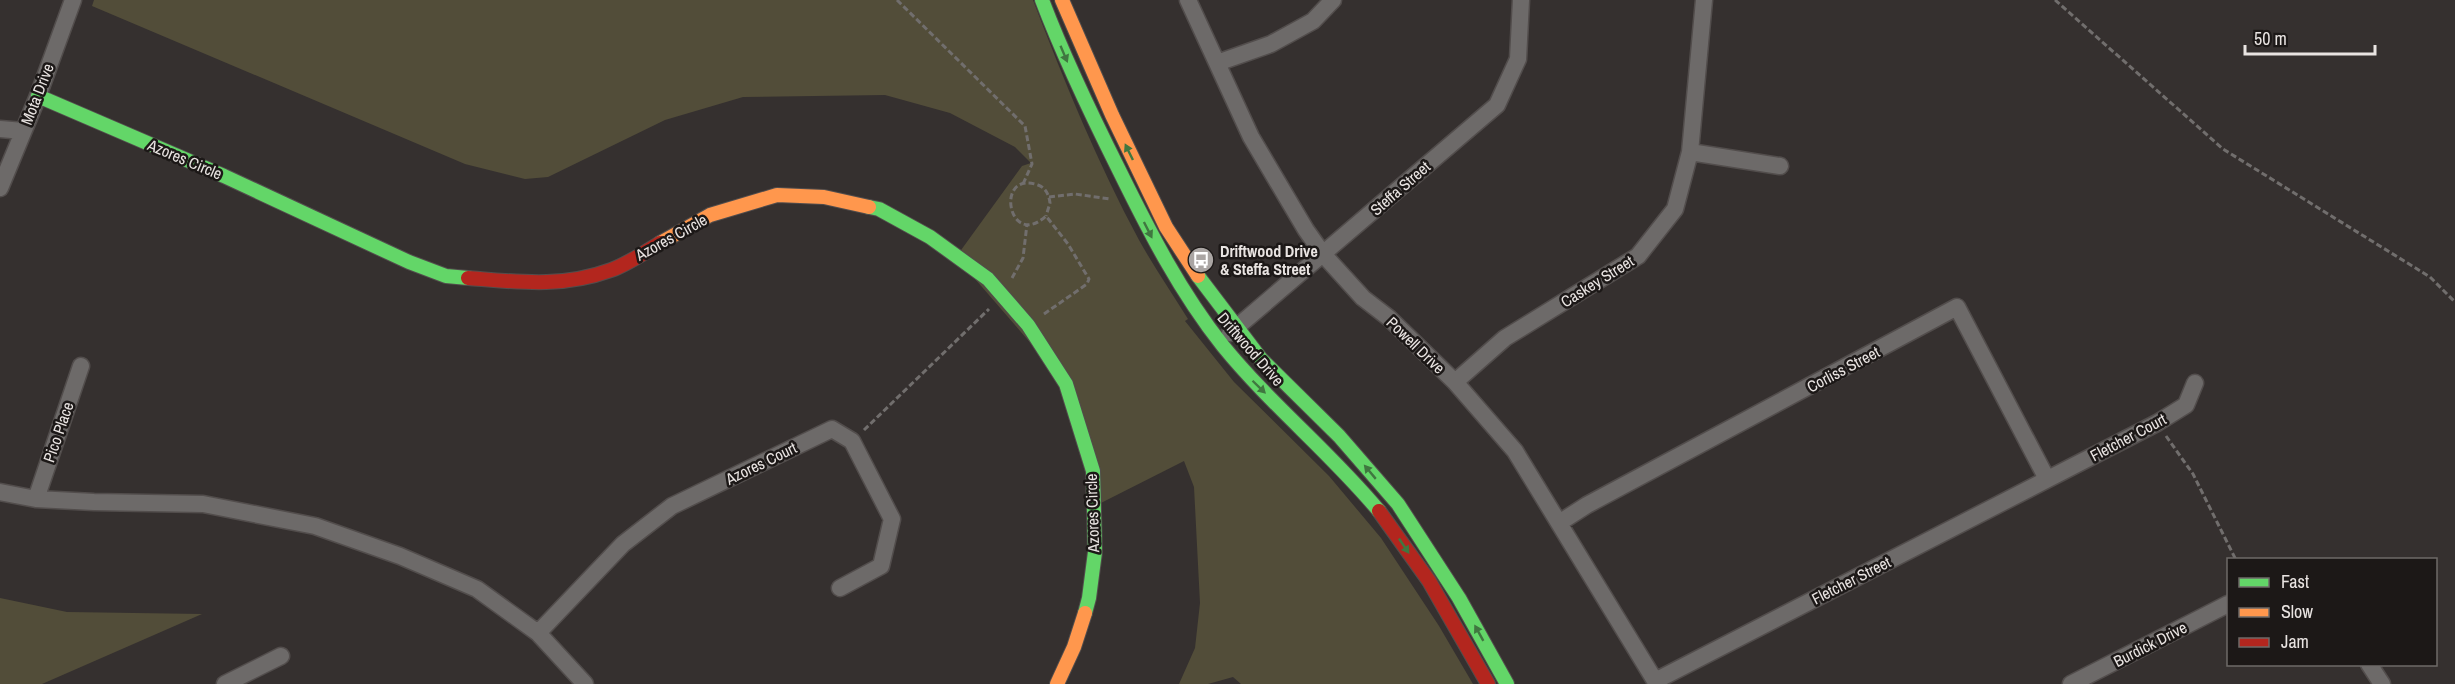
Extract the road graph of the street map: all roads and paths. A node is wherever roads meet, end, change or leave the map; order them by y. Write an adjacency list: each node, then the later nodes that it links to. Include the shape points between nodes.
1 (73, 0): 11 (street, Mota Drive)
2 (897, 0): 16 (path, via 1025,126 1032,164)
3 (1042, 0): 19 (street, Driftwood Drive, one-way to 19, via 1085,105)
4 (1062, 0): 26 (street, Driftwood Drive, one-way to 4, via 1166,227)
5 (1188, 0): 10 (street, Powell Drive)
6 (1333, 0): 10 (street, via 1313,21 1282,39)
7 (1521, 0): 22 (street, Steffa Street, via 1518,59 1497,105)
8 (1704, 0): 14 (street, Caskey Street)
9 (2055, 0): 24 (path, via 2223,149 2430,277)
10 (1217, 63): 22 (street, Powell Drive, via 1251,137)
11 (38, 96): 13 (street, Mota Drive); 23 (street, Azores Circle, via 446,276 549,284 578,280 613,270 710,215 777,195 824,197 879,209 930,237)
12 (0, 129): 13 (street)
13 (23, 131): 17 (street, Mota Drive)
14 (1690, 152): 15 (street); 29 (street, Caskey Street, via 1675,209 1638,256 1505,338)
15 (1780, 166)
16 (1023, 184): 18 (path, via 1043,188); 21 (path, via 1012,193 1009,206 1015,218)
17 (0, 188)
18 (1049, 197): 19 (path, via 1075,194); 20 (path)
19 (1134, 202): 27 (street, Driftwood Drive, one-way to 27, via 1181,290)
20 (1046, 216): 21 (path, via 1035,224); 25 (path, via 1089,279)
21 (1027, 224): 23 (path, via 1023,258)
22 (1323, 254): 26 (street, Steffa Street); 29 (street, Powell Drive, via 1363,298)
23 (1004, 295): 25 (street, Azores Circle); 32 (path)
24 (2455, 302)
25 (1028, 325): 46 (street, Azores Circle, via 1066,384 1093,471 1095,552 1089,598 1074,647)
26 (1237, 326): 27 (street, Steffa Street); 48 (street, Driftwood Drive, one-way to 26, via 1459,598 1398,504 1339,436 1261,358)
27 (1221, 343): 47 (street, Driftwood Drive, one-way to 47, via 1389,523 1449,613)
28 (81, 366): 35 (street, Pico Place)
29 (1455, 382): 36 (street, Powell Drive, via 1515,451)
30 (2195, 383): 31 (street, Fletcher Court, via 2186,405)
31 (2157, 423): 33 (street, Fletcher Court); 37 (path, via 2193,474)
32 (852, 441): 38 (street, via 892,519 881,566); 40 (street, Azores Court, via 832,429 672,506 623,544)
33 (2047, 479): 36 (street, Corliss Street, via 1957,307); 43 (street, Fletcher Street)
34 (0, 492): 35 (street)
35 (36, 499): 40 (street, via 203,504 315,526 477,589)
36 (1559, 523): 43 (street, Powell Drive)
37 (2235, 558)
38 (840, 588)
39 (2227, 605): 49 (street, Burdick Drive)
40 (538, 633): 45 (street)
41 (281, 656): 44 (street)
42 (2370, 666): 50 (street)
43 (1656, 683)
44 (225, 684)
45 (585, 684)
46 (1057, 684)
47 (1488, 684)
48 (1507, 684)
49 (2072, 684)
50 (2382, 684)

